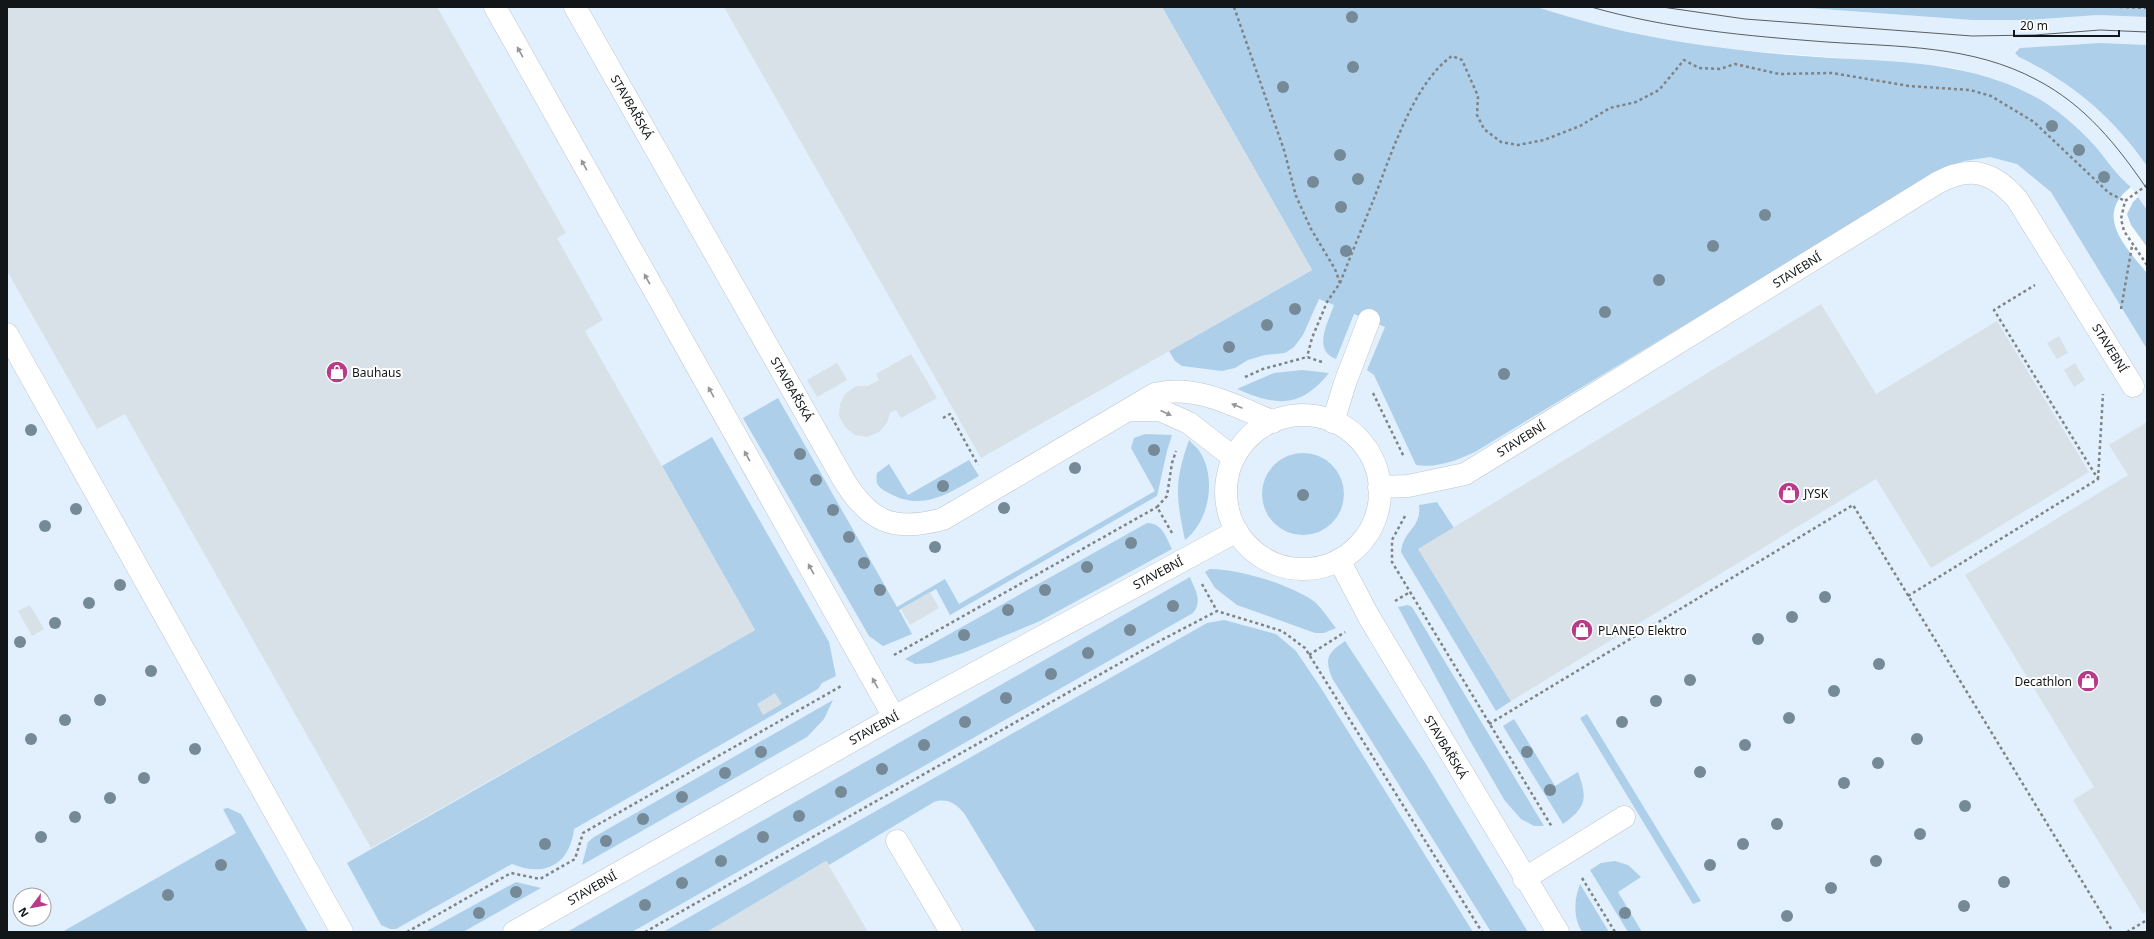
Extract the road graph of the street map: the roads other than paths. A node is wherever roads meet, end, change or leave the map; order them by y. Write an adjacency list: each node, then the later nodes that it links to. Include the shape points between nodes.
1 (495, 7): 13 (street, one-way to 1)
2 (575, 7): 6 (street, STAVBAŘSKÁ, via 842,477 867,511 882,520 900,525 921,525 943,519)
3 (1369, 320): 8 (street)
4 (7, 334): 17 (street)
5 (2133, 386): 10 (street, STAVEBNÍ, via 2017,199 2005,185 1989,176 1971,172 1953,175 1464,474 1408,486)
6 (1128, 410): 7 (street, STAVBAŘSKÁ, one-way to 6, via 1230,403 1200,394 1171,390 1155,394); 9 (street, one-way to 9, via 1160,410 1189,423)
7 (1273, 422): 8 (street, via 1303,416); 9 (street, via 1250,437)
8 (1332, 422): 10 (street, via 1350,432 1365,447 1377,473)
9 (1234, 458): 11 (street, via 1226,488 1230,517)
10 (1379, 486): 12 (street, via 1376,516 1370,529 1351,552)
11 (1237, 531): 12 (street, via 1259,555 1284,567 1323,567); 13 (street, STAVEBNÍ)
12 (1339, 560): 16 (street, STAVBAŘSKÁ, via 1369,617)
13 (894, 717): 18 (street, STAVEBNÍ)
14 (1624, 817): 16 (street)
15 (897, 841): 19 (street)
16 (1524, 879): 20 (street, STAVBAŘSKÁ)
17 (342, 932)
18 (514, 932)
19 (951, 932)
20 (1558, 932)

